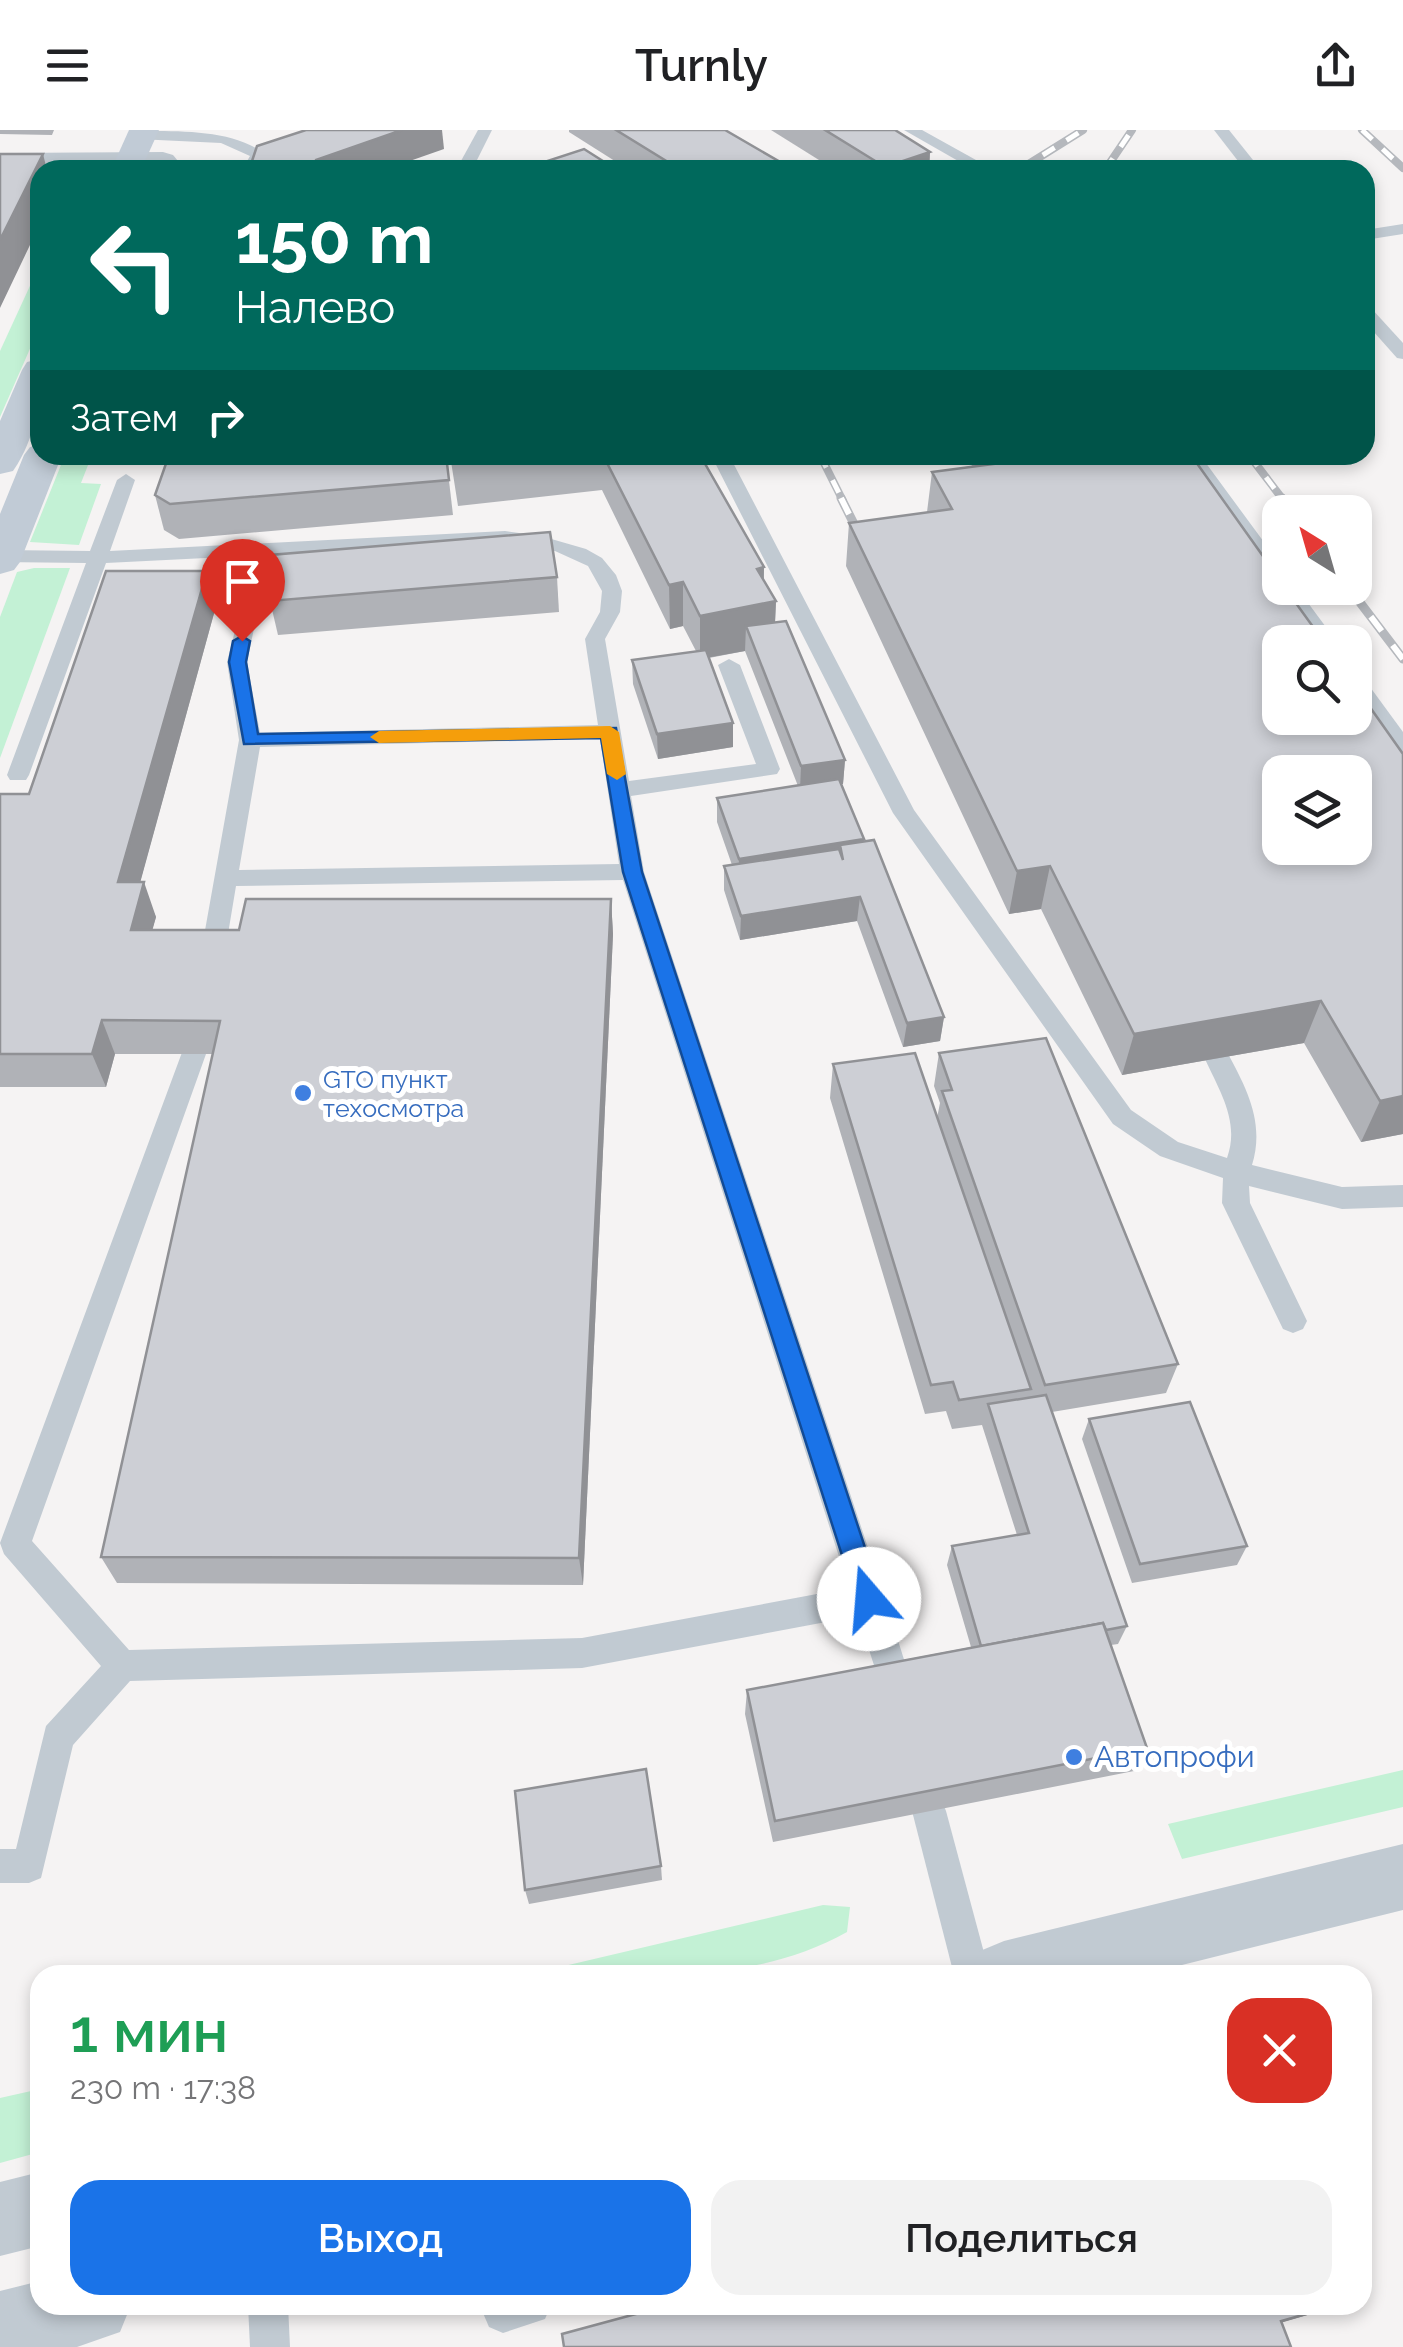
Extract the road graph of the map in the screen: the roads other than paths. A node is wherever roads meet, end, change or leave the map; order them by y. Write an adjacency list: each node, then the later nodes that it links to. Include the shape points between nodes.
1 (251, 130): 5 (lane)
2 (485, 130): 8 (lane)
3 (911, 130): 9 (lane)
4 (1221, 130): 10 (lane)
5 (233, 136): 6 (lane); 7 (lane)
6 (152, 149): 11 (street)
7 (261, 159)
8 (469, 160)
9 (967, 160)
10 (1245, 160)
11 (0, 162)
12 (1403, 229): 13 (lane)
13 (1375, 233)
14 (1375, 323): 16 (lane)
15 (1403, 325): 16 (lane)
16 (1379, 328): 17 (lane)
17 (1403, 354)
18 (30, 393): 19 (street)
19 (0, 463)
20 (40, 465): 26 (street)
21 (725, 465): 40 (lane, via 904,813 1122,1117 1169,1149)
22 (1198, 465): 24 (lane)
23 (126, 480): 25 (lane)
24 (1262, 553)
25 (101, 557): 26 (lane); 30 (lane, via 505,537 552,541 592,558 609,582 610,611 595,639); 33 (lane)
26 (1, 558)
27 (246, 619): 31 (lane, via 237,662)
28 (729, 664): 34 (lane, via 770,768)
29 (1372, 705): 32 (lane)
30 (610, 732): 31 (lane); 34 (lane)
31 (250, 740): 36 (lane)
32 (1403, 748)
33 (18, 775)
34 (619, 790): 35 (lane)
35 (632, 872): 36 (lane); 44 (lane)
36 (226, 878): 37 (lane)
37 (211, 964)
38 (193, 1054): 43 (lane)
39 (1218, 1059): 40 (lane, via 1244,1115)
40 (1236, 1172): 41 (lane, via 1342,1198); 42 (lane, via 1236,1203)
41 (1403, 1196)
42 (1293, 1320)
43 (8, 1552): 45 (lane)
44 (869, 1599): 45 (lane, via 582,1653); 46 (lane)
45 (122, 1666): 48 (lane, via 58,1738 29,1866)
46 (896, 1684)
47 (929, 1811): 50 (lane)
48 (0, 1866)
49 (1403, 1877): 51 (street)
50 (969, 1965)
51 (1045, 1965)
52 (30, 2212): 53 (street)
53 (0, 2219)
54 (53, 2315): 56 (street)
55 (268, 2315): 57 (lane)
56 (0, 2328)
57 (270, 2347)

